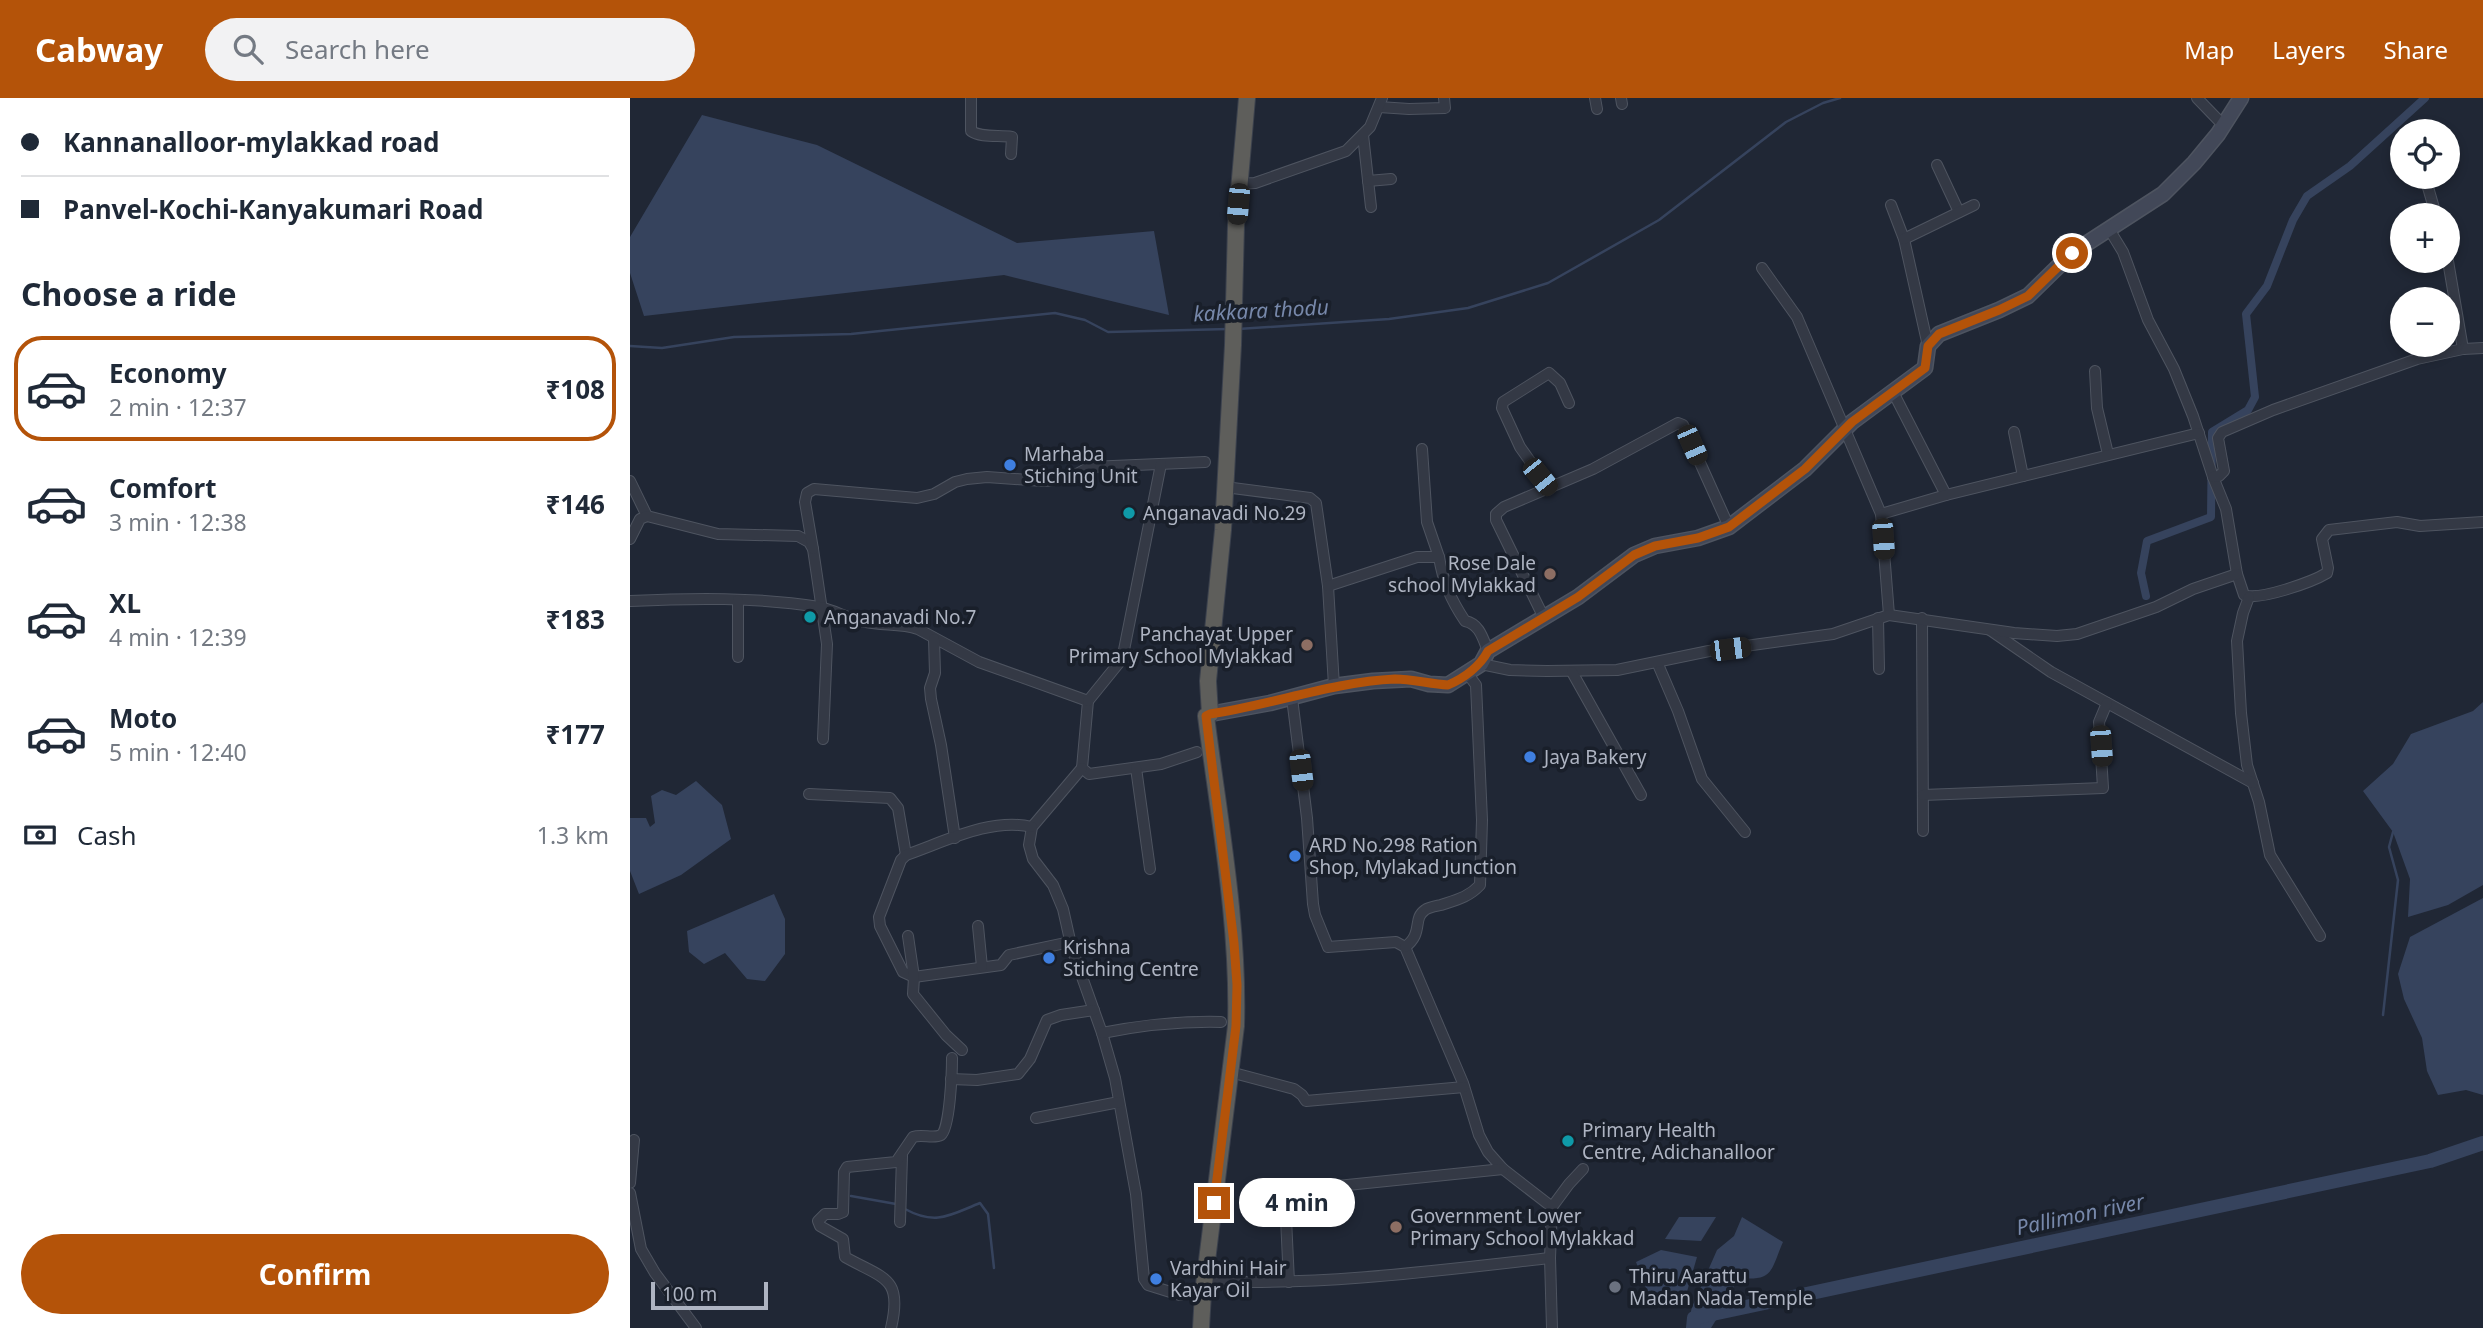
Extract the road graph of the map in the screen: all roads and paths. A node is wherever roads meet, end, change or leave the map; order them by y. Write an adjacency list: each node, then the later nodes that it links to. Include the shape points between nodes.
1 (971, 98): 9 (street, via 971,131 1012,137)
2 (1247, 98): 13 (highway)
3 (1444, 98): 6 (street, via 1445,107 1409,109)
4 (2197, 98): 7 (street)
5 (2241, 98): 7 (main road)
6 (1381, 102): 8 (street)
7 (2224, 126): 18 (main road, via 2163,194)
8 (1363, 135): 12 (street); 13 (street, via 1346,151 1255,183)
9 (1011, 154)
10 (1937, 165): 17 (street)
11 (1391, 179): 12 (street)
12 (1368, 181): 16 (street)
13 (1240, 184): 38 (highway)
14 (1891, 205): 19 (street)
15 (1974, 205): 17 (street)
16 (1371, 207)
17 (1959, 212): 19 (street)
18 (2109, 229): 22 (main road, via 2061,261 2028,296 1947,329); 30 (street, via 2123,252)
19 (1904, 239): 22 (street)
20 (1762, 268): 28 (street, via 1797,317)
21 (2450, 273): 24 (street)
22 (1928, 346): 26 (main road, via 1925,368)
23 (2483, 348): 24 (street)
24 (2463, 349): 36 (street, via 2417,359 2222,432 2218,438 2224,471)
25 (2095, 371): 32 (street, via 2097,408)
26 (1893, 393): 28 (main road); 40 (street)
27 (1569, 403): 39 (street, via 1560,383 1549,373 1503,402 1520,447)
28 (1845, 429): 41 (street); 44 (main road, via 1805,469)
29 (2014, 432): 35 (street)
30 (2199, 433): 32 (street); 36 (street)
31 (1422, 449): 47 (street, via 1427,522)
32 (2108, 454): 35 (street)
33 (1205, 462): 34 (street)
34 (1161, 464): 46 (street, via 1090,467 1067,479 1043,481 967,479 917,498 814,489 805,502); 68 (street, via 1123,655)
35 (2023, 476): 40 (street)
36 (2213, 477): 48 (street, via 2228,516)
37 (630, 481): 42 (street)
38 (1225, 487): 49 (street, via 1312,499); 70 (highway, via 1208,681)
39 (1549, 488): 44 (street, via 1681,423); 55 (street, via 1496,514)
40 (1946, 495): 41 (street)
41 (1881, 514): 54 (street)
42 (647, 516): 45 (street, via 640,519); 46 (street, via 718,534 798,536)
43 (2483, 522): 50 (street, via 2420,526 2397,522 2329,530 2322,539 2327,573)
44 (1729, 527): 55 (main road, via 1634,555)
45 (630, 539)
46 (813, 549): 53 (street)
47 (1439, 557): 49 (street, via 1417,557); 61 (street, via 1453,602 1465,621 1478,627)
48 (2237, 574): 50 (street, via 2244,595); 58 (street, via 2077,634)
49 (1328, 586): 66 (street)
50 (2249, 597): 75 (street, via 2237,653 2244,750)
51 (738, 600): 52 (street); 53 (street); 60 (street)
52 (630, 601)
53 (823, 608): 59 (street, via 868,623 909,626); 71 (street, via 827,644)
54 (1889, 615): 56 (street); 57 (street)
55 (1544, 618): 61 (main road)
56 (1878, 618): 62 (street, via 1833,634); 63 (street)
57 (1922, 618): 58 (street); 78 (street)
58 (1990, 630): 69 (street)
59 (934, 639): 68 (street, via 979,662); 82 (street, via 931,699)
60 (738, 657)
61 (1484, 658): 64 (street, via 1510,670); 65 (main road)
62 (1657, 662): 64 (street); 81 (street, via 1702,779)
63 (1879, 669)
64 (1572, 672): 77 (street)
65 (1467, 673): 66 (main road, via 1448,685 1396,679); 89 (street, via 1476,685 1480,885 1459,900 1425,909 1418,919 1419,932)
66 (1334, 686): 67 (main road)
67 (1292, 698): 70 (main road); 89 (street, via 1312,904 1328,947 1396,942)
68 (1088, 701): 73 (street)
69 (2107, 703): 75 (street); 78 (street, via 2099,722 2103,788)
70 (1210, 714): 97 (highway, via 1206,716 1237,985)
71 (823, 739)
72 (1197, 752): 74 (street)
73 (1082, 768): 74 (street, via 1091,775); 79 (street)
74 (1136, 768): 84 (street)
75 (2253, 782): 87 (street, via 2270,855)
76 (809, 794): 83 (street, via 890,798 898,808)
77 (1641, 795)
78 (1923, 795): 80 (street)
79 (1032, 827): 82 (street, via 994,827); 88 (street, via 1031,856 1053,885)
80 (1923, 831)
81 (1745, 832)
82 (955, 838): 83 (street)
83 (906, 855): 91 (street, via 879,920 903,972)
84 (1150, 869)
85 (978, 926): 90 (street)
86 (908, 936): 91 (street)
87 (2320, 936)
88 (1070, 942): 90 (street, via 1009,955 1000,965); 92 (street)
89 (1405, 947): 99 (street)
90 (982, 967): 91 (street)
91 (914, 977): 95 (street, via 913,994)
92 (1094, 1010): 94 (street); 98 (street, via 1047,1020 1018,1074)
93 (1221, 1022): 94 (street, via 1159,1023)
94 (1102, 1033): 100 (street)
95 (962, 1050)
96 (952, 1058): 98 (street)
97 (1230, 1072): 99 (street, via 1294,1089 1306,1101); 111 (highway)
98 (951, 1079): 103 (street, via 943,1133 914,1137)
99 (1464, 1087): 104 (street, via 1479,1135)
100 (1119, 1102): 101 (street); 113 (street, via 1136,1194 1144,1279)
101 (1036, 1118)
102 (634, 1140): 106 (street)
103 (902, 1156): 109 (street); 115 (street, via 892,1163 847,1167 844,1210 823,1215 818,1223 843,1239 845,1256 890,1284 896,1298)
104 (1503, 1169): 108 (street); 112 (street, via 1289,1191 1285,1197)
105 (1583, 1170): 108 (street)
106 (630, 1183)
107 (630, 1193): 114 (street, via 641,1250)
108 (1552, 1207): 110 (street)
109 (900, 1222)
110 (1550, 1258): 112 (street); 117 (street)
111 (1204, 1281): 112 (street); 116 (highway)
112 (1289, 1282)
113 (1180, 1295)
114 (692, 1327)
115 (891, 1328)
116 (1201, 1328)
117 (1552, 1328)

